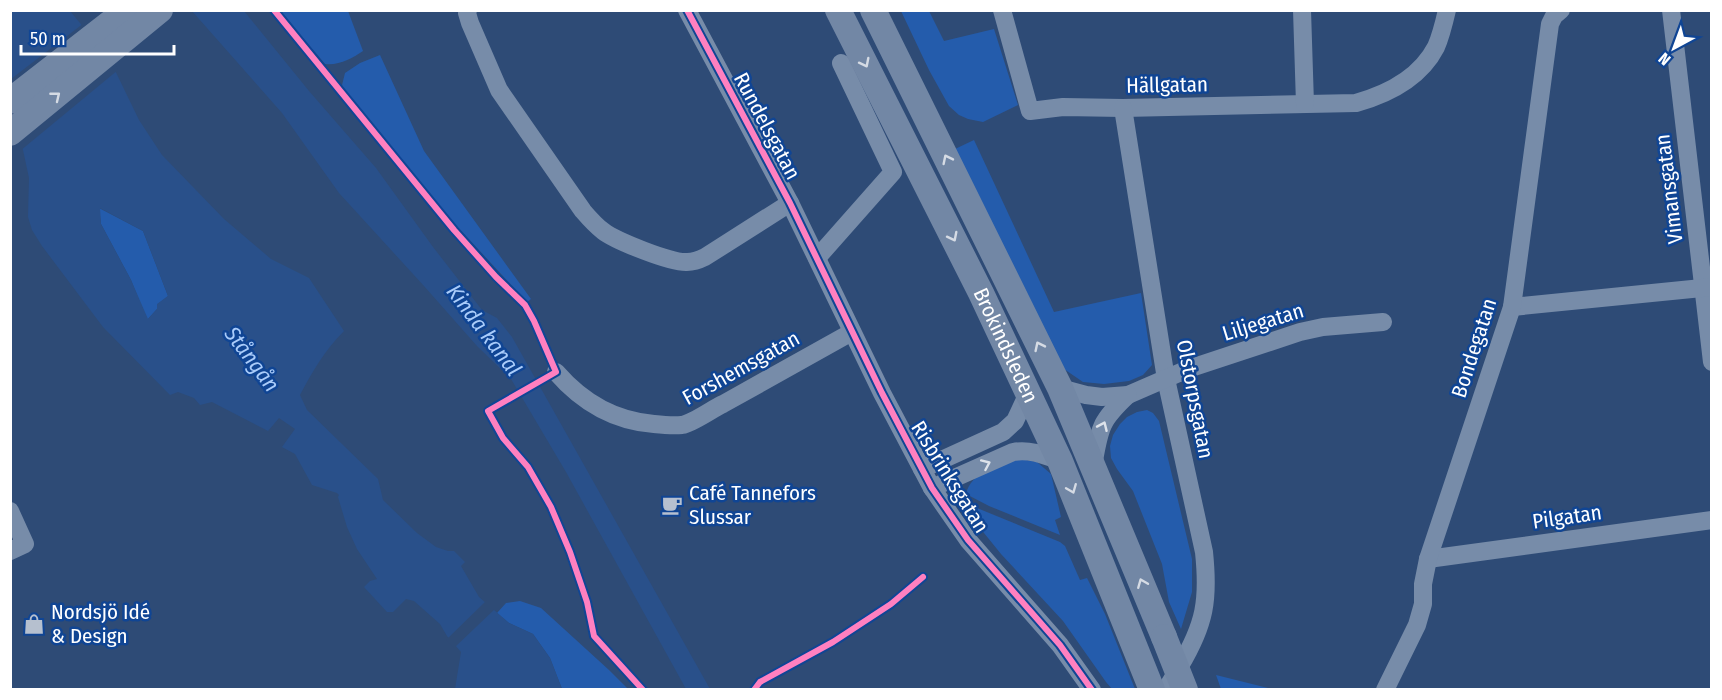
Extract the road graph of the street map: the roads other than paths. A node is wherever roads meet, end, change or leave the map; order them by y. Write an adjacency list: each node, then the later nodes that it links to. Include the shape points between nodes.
1 (127, 10): 13 (main road)
2 (160, 10): 16 (main road, one-way to 2)
3 (468, 10): 17 (street, Rundelsgatan, via 502,96 583,211 604,232 668,259 688,263 705,257)
4 (687, 10): 17 (street, Rundelsgatan)
5 (838, 10): 27 (main road, Brokindsleden, one-way to 27)
6 (873, 10): 26 (main road, Brokindsleden, one-way to 6)
7 (1002, 10): 15 (street, Hällgatan, via 1030,111)
8 (1302, 10): 14 (street)
9 (1447, 10): 14 (street, Hällgatan, via 1436,47 1398,87 1356,102)
10 (1561, 10): 20 (street, Bondegatan, via 1550,24)
11 (1671, 10): 19 (street, Vimansgatan)
12 (841, 63): 18 (street, via 893,172)
13 (10, 101)
14 (1305, 104): 15 (street, Hällgatan)
15 (1123, 108): 25 (street, Olstorpsgatan)
16 (10, 133)
17 (790, 203): 18 (street, Rundelsgatan)
18 (817, 258): 22 (street, Risbrinksgatan)
19 (1707, 286): 20 (street); 23 (street, Vimansgatan)
20 (1512, 307): 36 (street, Bondegatan)
21 (1383, 321): 25 (street, Liljegatan, via 1300,332)
22 (852, 332): 24 (street, Forshemsgatan, via 684,424 651,424 617,417 584,399); 31 (street, Risbrinksgatan)
23 (1712, 362)
24 (556, 372)
25 (1166, 379): 28 (street, Liljegatan); 39 (street, Olstorpsgatan, via 1207,580 1203,616 1191,647)
26 (1060, 388): 28 (street, Liljegatan, via 1101,396); 30 (main road, Brokindsleden)
27 (1028, 393): 29 (main road, Brokindsleden); 31 (street, via 1015,421 1003,432)
28 (1128, 395): 30 (street, Liljegatan, one-way to 28, via 1103,421)
29 (1060, 461): 32 (street, one-way to 29, via 1012,452 1033,451); 38 (main road, Brokindsleden, one-way to 38)
30 (1093, 465): 40 (main road, Brokindsleden, one-way to 30, bridge)
31 (922, 469): 32 (street, Risbrinksgatan)
32 (932, 488): 37 (street, Risbrinksgatan, via 968,540 1060,645)
33 (10, 511): 35 (street, via 25,544)
34 (1712, 520): 36 (street, Pilgatan)
35 (10, 551)
36 (1428, 559): 41 (street, Bondegatan, via 1417,625)
37 (1092, 690)
38 (1152, 690)
39 (1165, 690)
40 (1185, 690)
41 (1385, 690)

